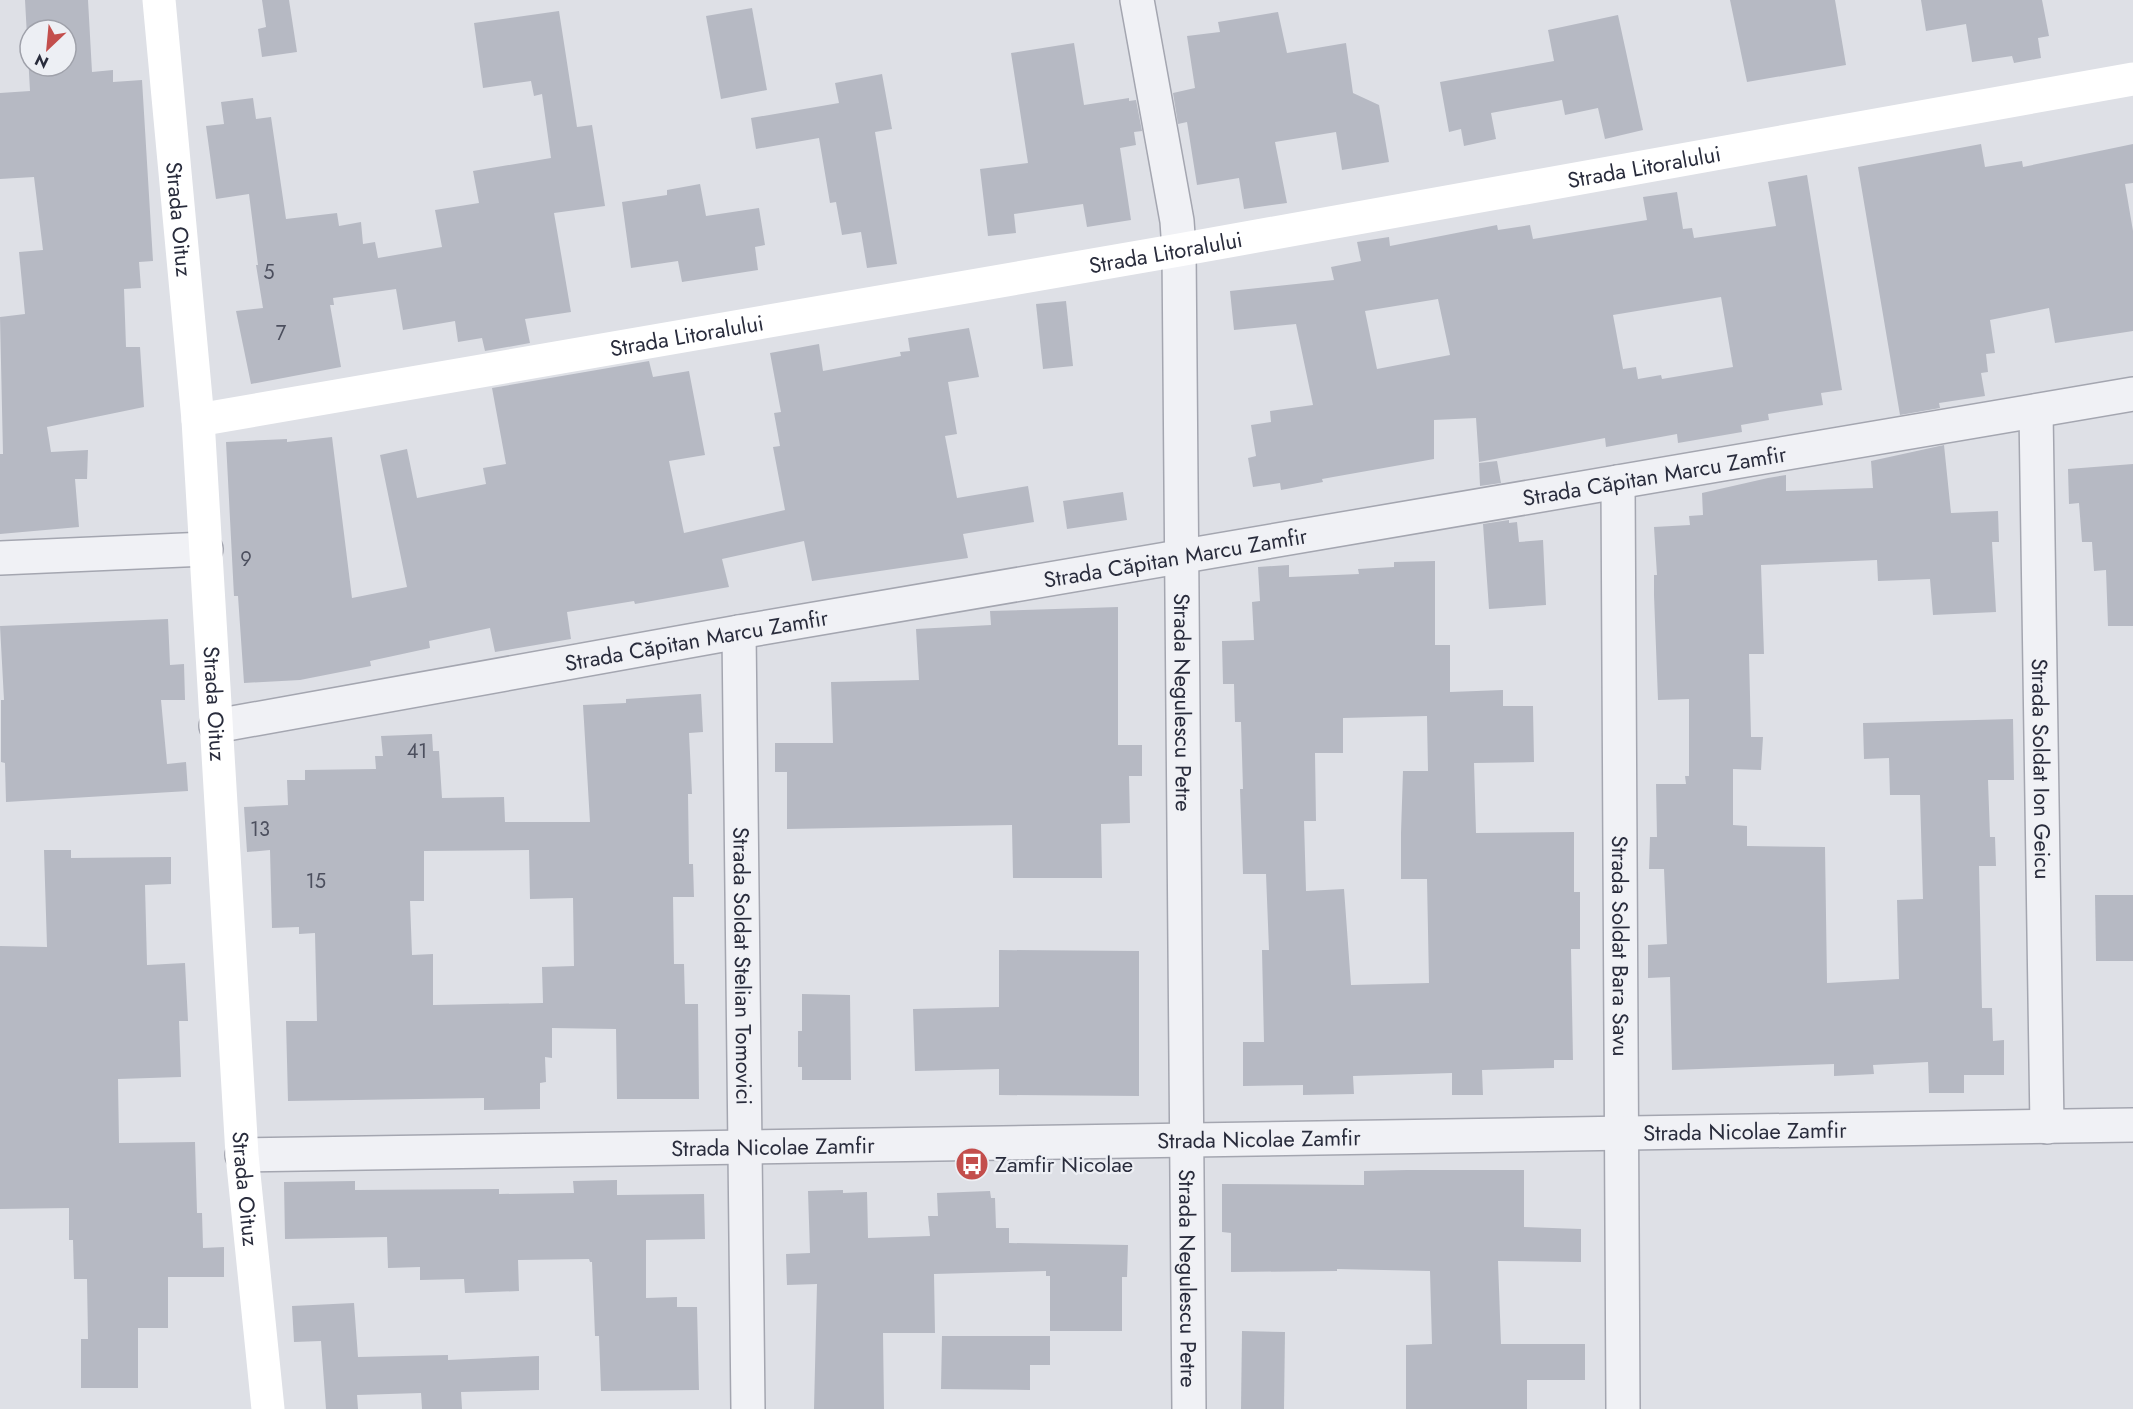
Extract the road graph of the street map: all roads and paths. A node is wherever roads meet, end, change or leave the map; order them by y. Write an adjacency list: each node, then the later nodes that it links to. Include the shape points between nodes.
1 (159, 0): 7 (street, Strada Oituz)
2 (1137, 0): 4 (street, Strada Negulescu Petre)
3 (2133, 79): 4 (street, Strada Litoralului)
4 (1179, 250): 7 (street, Strada Litoralului); 11 (street, Strada Negulescu Petre)
5 (2133, 394): 6 (street, Strada Căpitan Marcu Zamfir)
6 (2036, 411): 8 (street, Strada Căpitan Marcu Zamfir); 15 (street, Strada Soldat Ion Geicu)
7 (198, 420): 9 (street, Strada Oituz)
8 (1618, 482): 11 (street, Strada Căpitan Marcu Zamfir); 16 (street, Strada Soldat Bara Savu)
9 (206, 549): 10 (street); 13 (street, Strada Oituz)
10 (0, 558)
11 (1180, 558): 12 (street, Strada Căpitan Marcu Zamfir); 17 (street, Strada Negulescu Petre)
12 (739, 632): 13 (street, Strada Căpitan Marcu Zamfir); 18 (street, Strada Soldat Stelian Tomovici)
13 (216, 726): 19 (street, Strada Oituz)
14 (2133, 1125): 15 (street, Strada Nicolae Zamfir)
15 (2047, 1127): 16 (street, Strada Nicolae Zamfir)
16 (1621, 1134): 17 (street, Strada Nicolae Zamfir); 23 (street, Strada Soldat Bara Savu)
17 (1184, 1140): 18 (street, Strada Nicolae Zamfir); 22 (street, Strada Negulescu Petre)
18 (745, 1147): 19 (street, Strada Nicolae Zamfir); 21 (street, Strada Soldat Stelian Tomovici)
19 (242, 1155): 20 (street, Strada Oituz)
20 (268, 1409)
21 (748, 1409)
22 (1189, 1409)
23 (1623, 1409)

